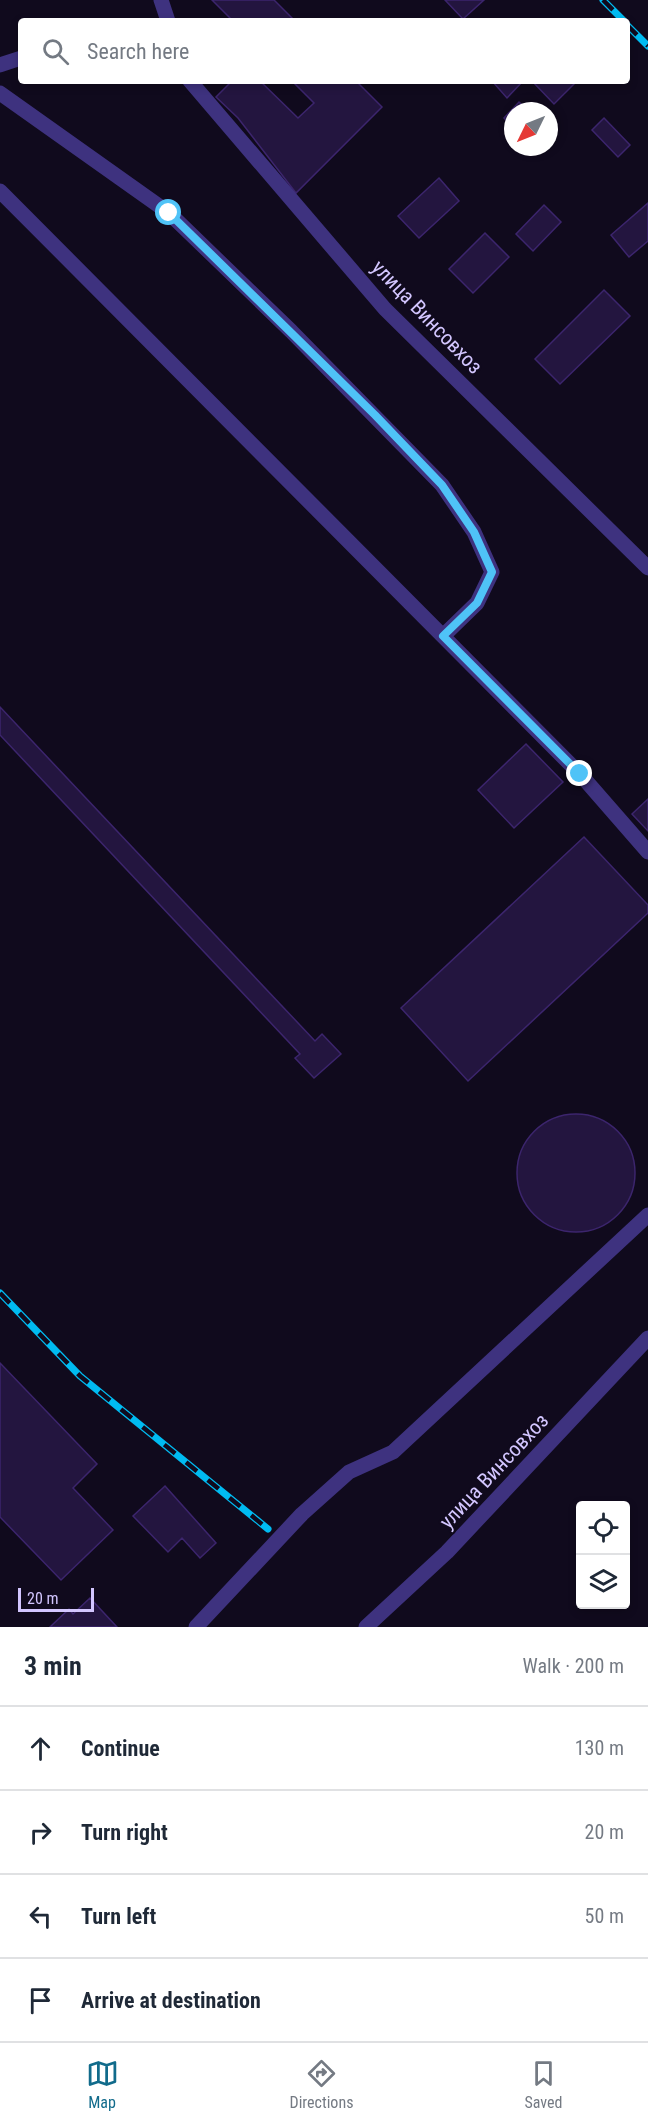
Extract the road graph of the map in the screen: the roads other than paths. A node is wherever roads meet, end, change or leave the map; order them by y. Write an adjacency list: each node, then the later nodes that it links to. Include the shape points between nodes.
1 (161, 0): 2 (street)
2 (167, 18)
3 (18, 59): 4 (street)
4 (0, 65)
5 (193, 84): 8 (street, улица Винсовхоз, via 385,309)
6 (0, 93): 9 (street, via 169,213 367,406 442,485 474,532 492,572 477,603)
7 (0, 191): 9 (street)
8 (648, 568)
9 (443, 636): 10 (street, via 580,774)
10 (648, 852)
11 (648, 1215): 13 (street, via 393,1452 349,1472 302,1514)
12 (648, 1338): 14 (street, улица Винсовхоз, via 447,1552)
13 (196, 1627)
14 (366, 1627)

